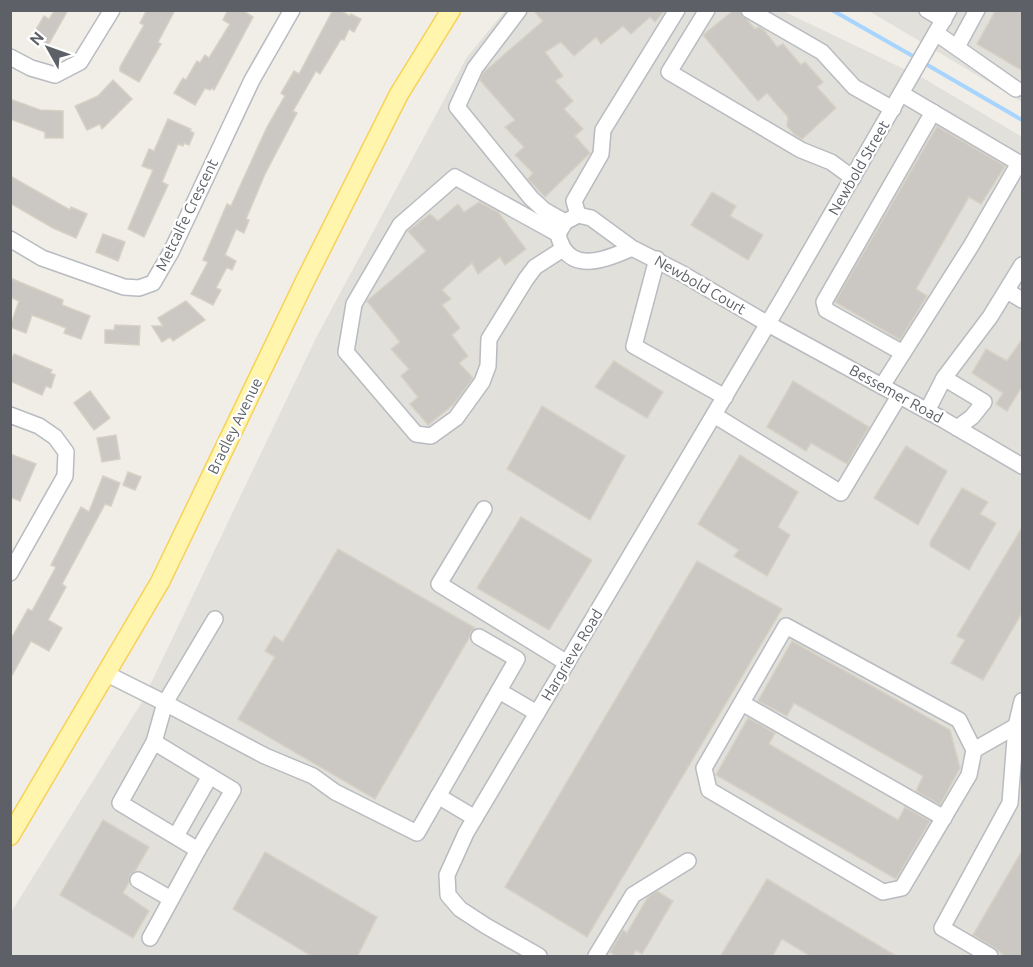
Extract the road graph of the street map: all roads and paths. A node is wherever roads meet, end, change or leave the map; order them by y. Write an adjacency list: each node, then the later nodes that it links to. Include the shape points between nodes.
1 (112, 10): 12 (street, via 80,62 55,75)
2 (292, 10): 19 (street, Metcalfe Crescent, via 252,80 153,283 139,288 124,287 42,258)
3 (451, 10): 41 (main road, Bradley Avenue, via 399,94 160,582)
4 (519, 10): 18 (street, via 475,68 457,107 531,198)
5 (677, 10): 18 (street, via 603,130 601,154 574,201)
6 (707, 10): 17 (street, via 669,72)
7 (749, 10): 15 (street, via 822,52 854,87)
8 (927, 10): 10 (street)
9 (977, 10): 11 (street)
10 (943, 21): 11 (street); 13 (street, Newbold Street)
11 (957, 47): 14 (street)
12 (10, 57)
13 (906, 88): 15 (street, Newbold Street); 16 (street)
14 (1016, 88)
15 (893, 110): 17 (street, Newbold Street)
16 (933, 112): 26 (street, via 824,302 826,310); 26 (street, via 1019,162)
17 (854, 178): 25 (street, Newbold Street)
18 (566, 230): 18 (street, via 526,279 489,339 488,366 482,382 456,418 431,436 416,434 346,352 354,304 400,225 455,177); 20 (street, Newbold Court, via 591,218); 20 (street, via 568,255 578,261 606,260)
19 (10, 239)
20 (632, 248): 21 (street, Newbold Court)
21 (657, 259): 25 (street, Newbold Court); 30 (street, via 634,346)
22 (1023, 265): 23 (street)
23 (1006, 291): 24 (street); 27 (street)
24 (1023, 300)
25 (768, 324): 28 (street, Bessemer Road); 30 (street, Hargrieve Road)
26 (903, 353): 28 (street)
27 (944, 378): 31 (street); 34 (street, via 984,402)
28 (882, 386): 29 (street, Bessemer Road)
29 (899, 396): 31 (street, Bessemer Road); 33 (street, via 841,493)
30 (725, 397): 33 (street, Hargrieve Road)
31 (927, 411): 34 (street, Bessemer Road)
32 (10, 415): 37 (street, via 39,426 66,452 65,476)
33 (714, 415): 40 (street, Hargrieve Road)
34 (957, 428): 35 (street, Bessemer Road)
35 (1023, 466)
36 (484, 509): 40 (street, via 439,584)
37 (10, 573)
38 (215, 619): 44 (street)
39 (479, 637): 42 (street, via 517,659)
40 (567, 663): 46 (street, Hargrieve Road)
41 (107, 674): 44 (street); 54 (main road, Bradley Avenue)
42 (498, 691): 46 (street); 51 (street)
43 (1023, 701): 47 (street)
44 (165, 703): 48 (street); 51 (street, via 417,832)
45 (742, 703): 49 (street, via 786,626 959,720); 52 (street); 52 (street, via 704,768 709,790 883,892 902,888)
46 (537, 713): 53 (street, Hargrieve Road)
47 (1019, 726): 49 (street); 63 (street, via 1010,803 942,928)
48 (154, 742): 50 (street); 55 (street, via 120,803)
49 (974, 750): 52 (street, via 969,775)
50 (210, 776): 55 (street); 56 (street, via 233,790)
51 (438, 795): 53 (street)
52 (944, 818)
53 (475, 819): 61 (street, Hargrieve Road, via 447,875 448,895 460,909)
54 (10, 836)
55 (176, 836): 56 (street)
56 (198, 850): 59 (street)
57 (688, 861): 62 (street, via 633,896)
58 (138, 879): 59 (street)
59 (171, 899): 60 (street)
60 (150, 938)
61 (539, 957)
62 (596, 957)
63 (990, 957)

